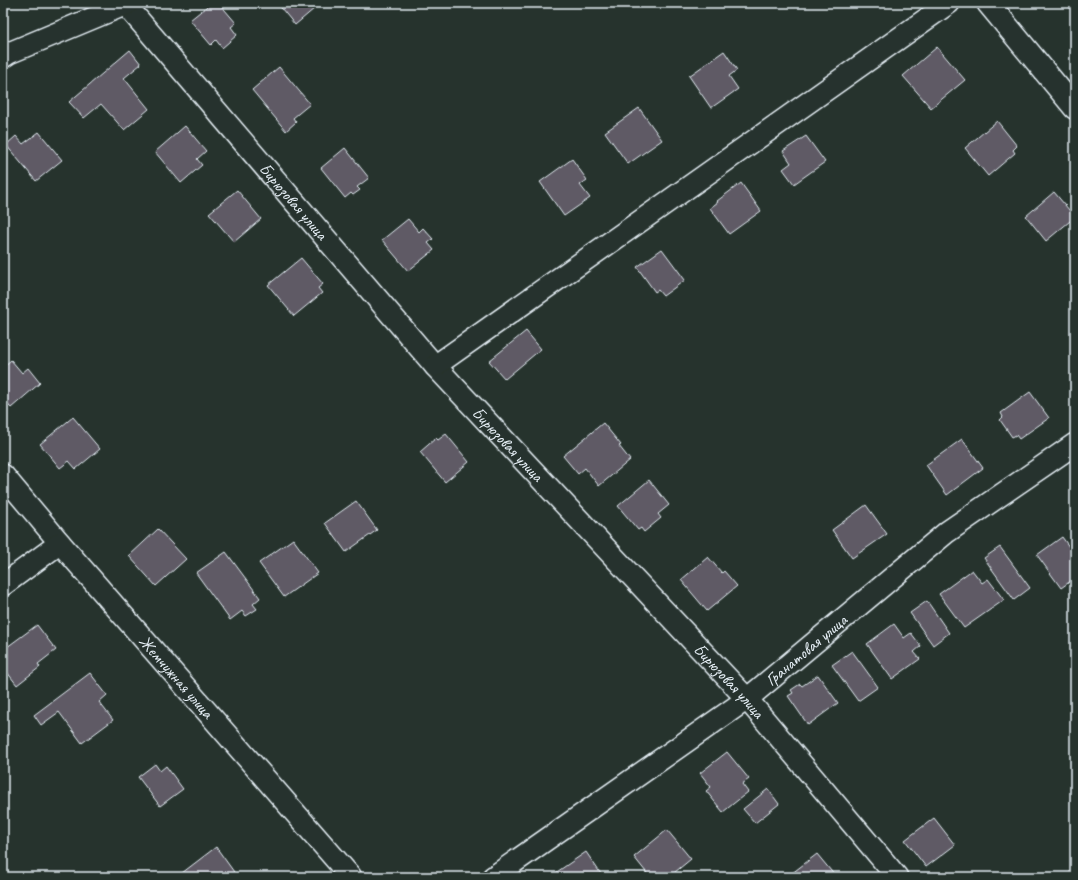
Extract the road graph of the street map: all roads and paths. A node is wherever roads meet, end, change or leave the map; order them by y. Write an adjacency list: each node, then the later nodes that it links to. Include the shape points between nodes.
1 (949, 3): 6 (street)
2 (988, 3): 5 (main road)
3 (128, 4): 4 (street); 6 (street, Бирюзовая улица)
4 (3, 57)
5 (1075, 108)
6 (435, 366): 11 (street, Бирюзовая улица)
7 (1075, 444): 11 (street, Гранатовая улица, via 947,532)
8 (3, 475): 9 (street, Жемчужная улица)
9 (60, 543): 10 (street); 12 (street, Жемчужная улица)
10 (3, 585)
11 (747, 699): 13 (street, Гранатовая улица); 14 (street, Бирюзовая улица)
12 (351, 877)
13 (493, 877)
14 (897, 877)

